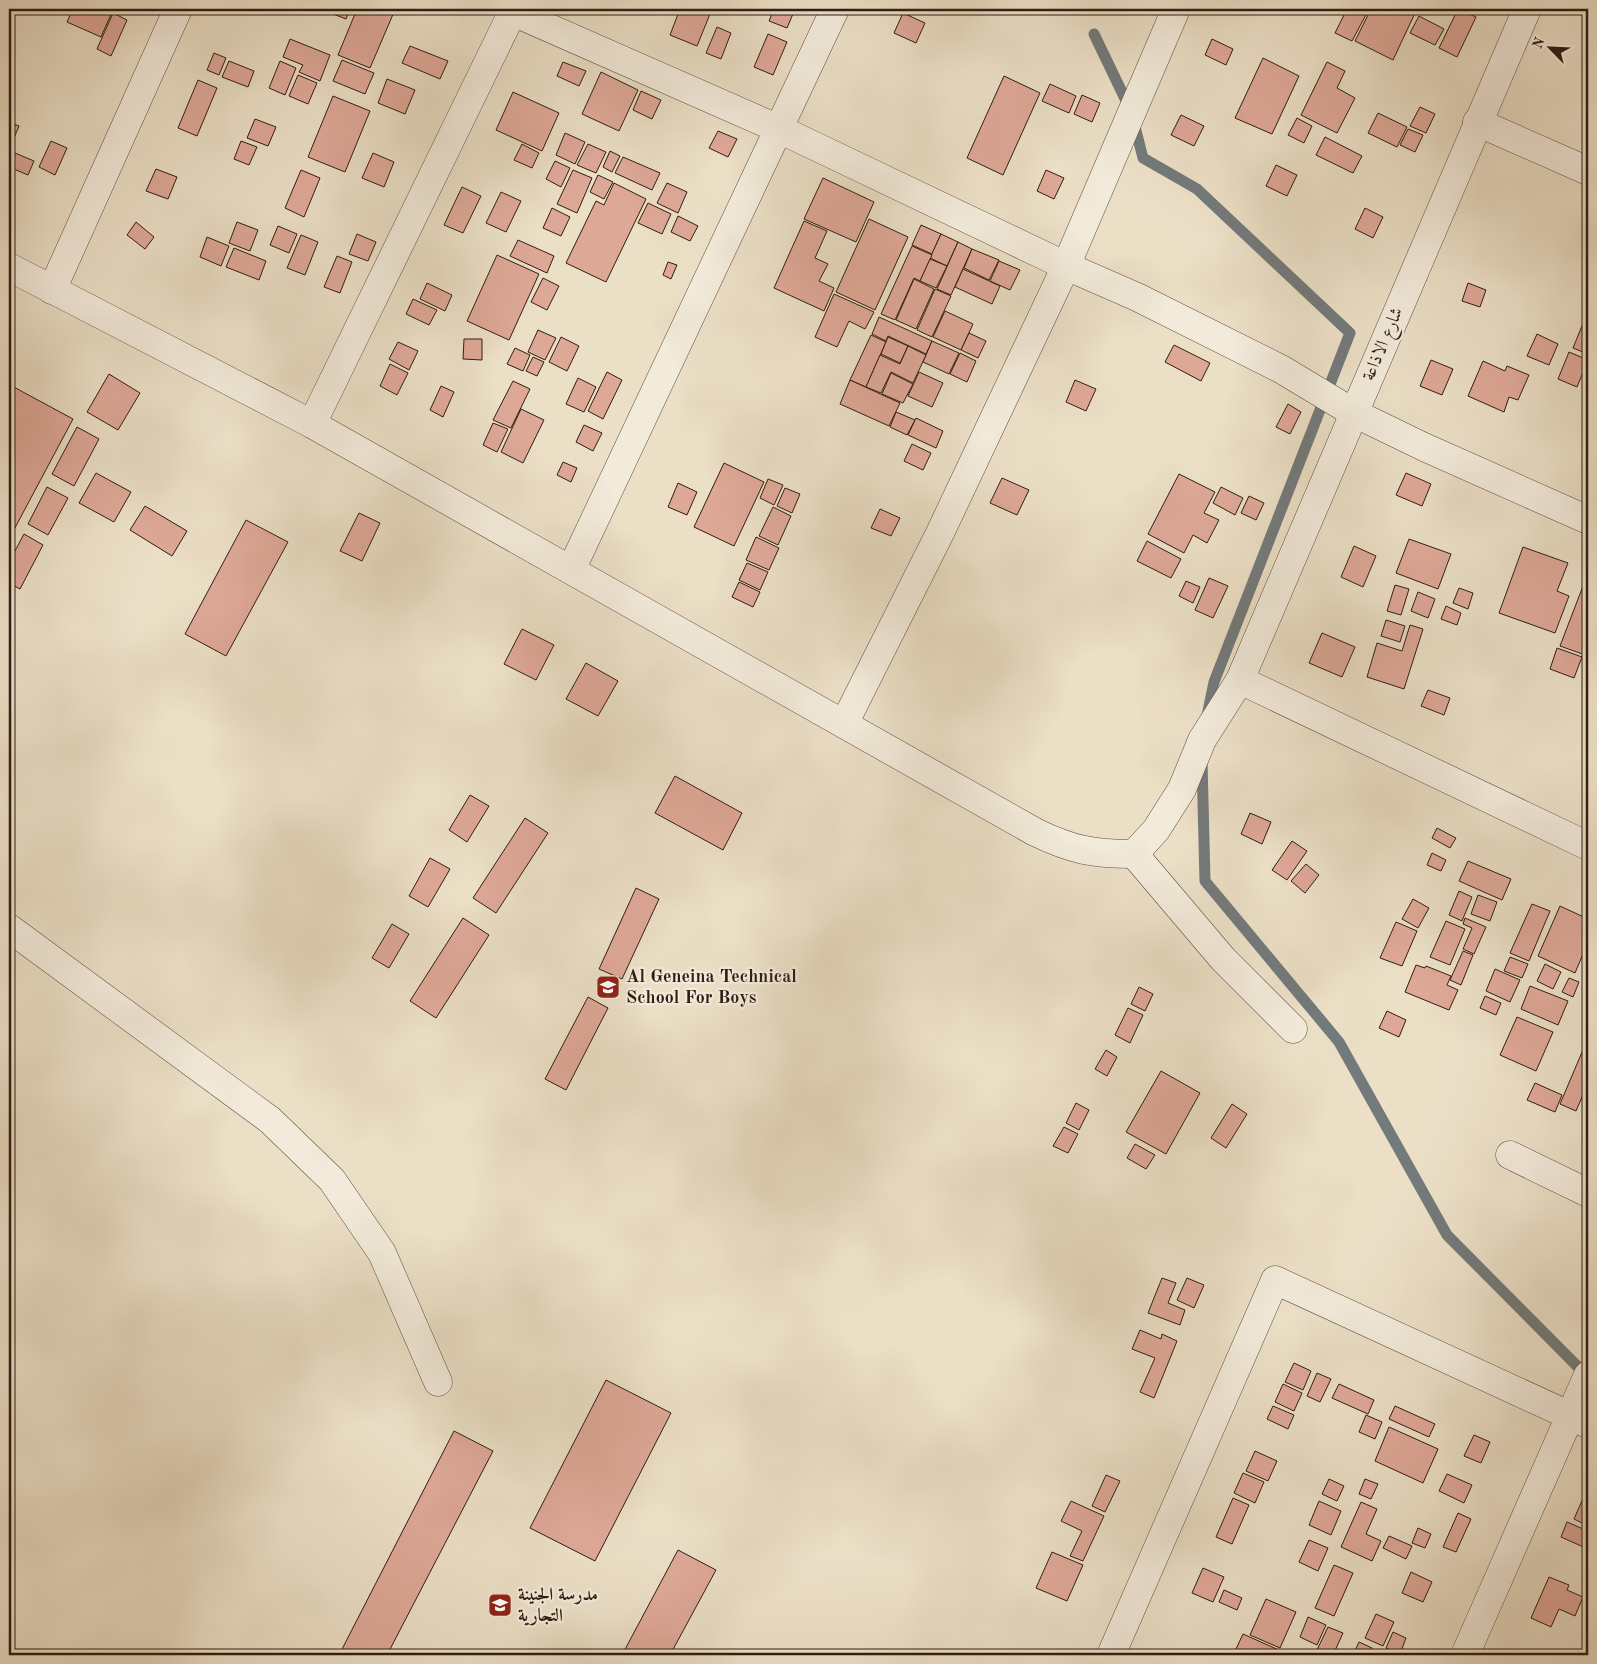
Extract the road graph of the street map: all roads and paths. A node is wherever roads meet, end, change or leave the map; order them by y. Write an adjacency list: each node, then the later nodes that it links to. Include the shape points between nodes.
1 (178, 9): 11 (street)
2 (835, 9): 7 (street)
3 (1176, 9): 9 (street)
4 (1527, 9): 6 (street, شارع الاذاعة)
5 (513, 10): 7 (street); 13 (street)
6 (1477, 122): 8 (street); 12 (street, شارع الاذاعة)
7 (779, 129): 9 (street); 15 (street)
8 (1588, 171)
9 (1066, 266): 12 (street, via 1207,332); 17 (street, via 940,533)
10 (9, 267): 11 (street)
11 (52, 290): 13 (street)
12 (1354, 413): 14 (street); 16 (street, شارع الاذاعة)
13 (312, 424): 15 (street)
14 (1588, 520)
15 (571, 570): 17 (street)
16 (1240, 680): 18 (street); 19 (street, شارع الاذاعة, via 1202,740 1182,789 1156,830)
17 (844, 724): 19 (street, via 1064,846 1100,854)
18 (1588, 846)
19 (1134, 854): 21 (street, via 1223,959)
20 (9, 928): 25 (street, via 270,1120 332,1180 382,1253)
21 (1293, 1029)
22 (1510, 1155): 23 (street)
23 (1588, 1194)
24 (1588, 1375): 26 (street)
25 (438, 1382)
26 (1579, 1419): 27 (street, via 1275,1280); 28 (street)
27 (1111, 1655)
28 (1465, 1655)

